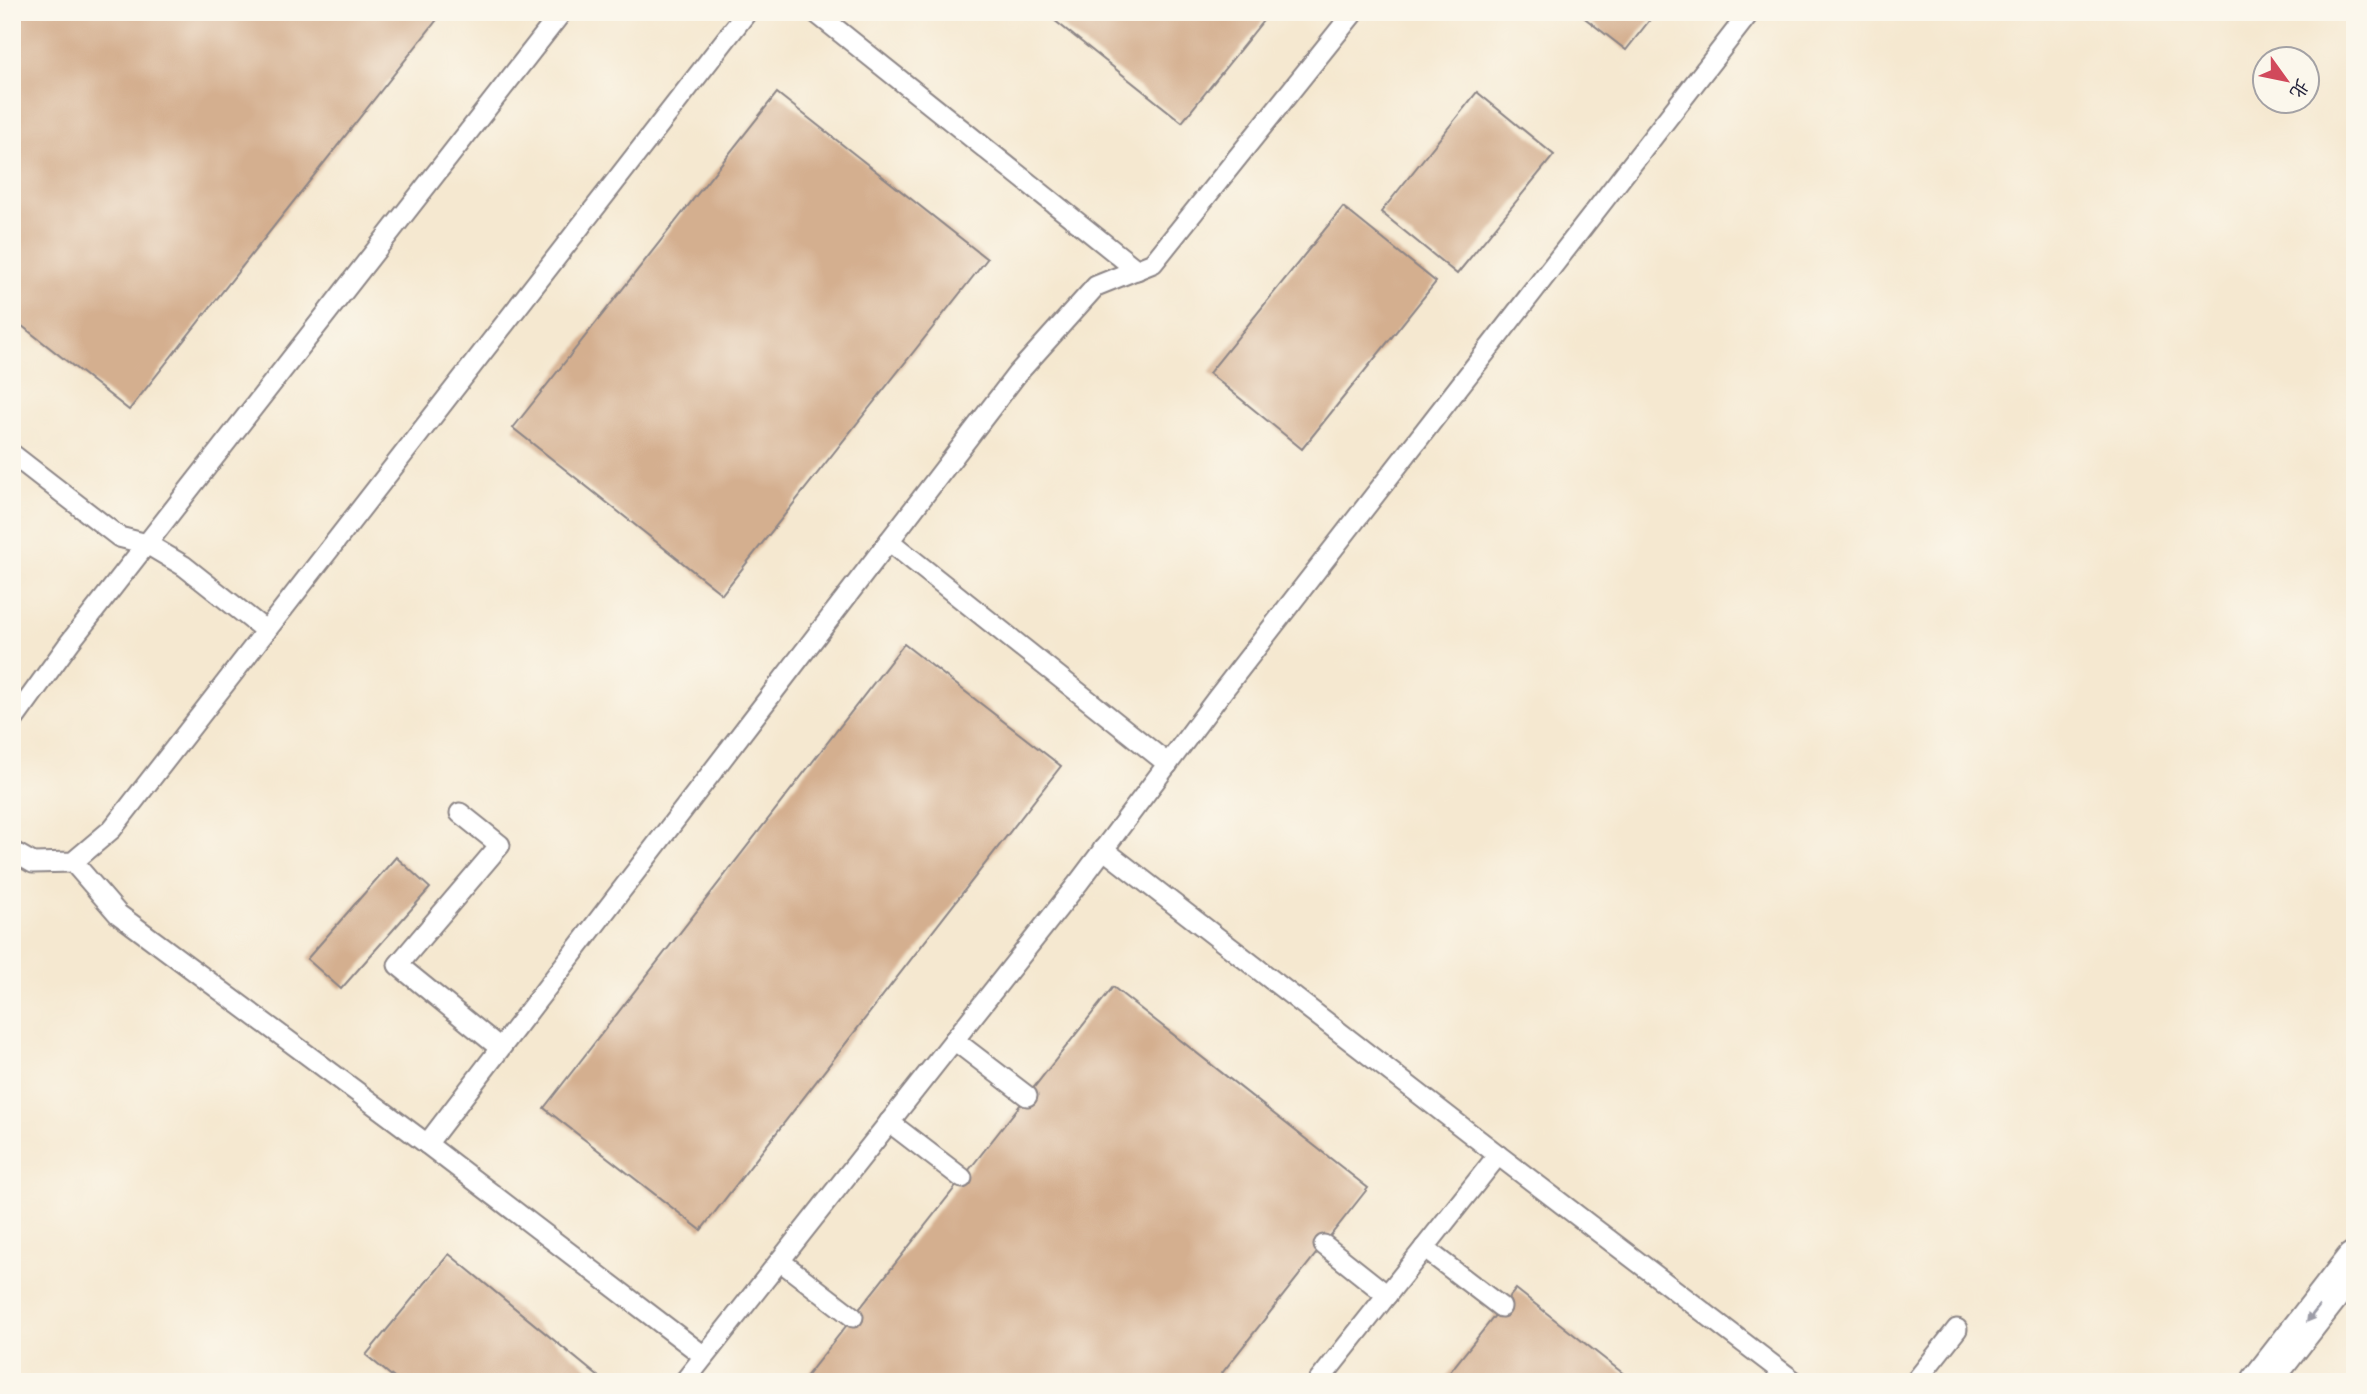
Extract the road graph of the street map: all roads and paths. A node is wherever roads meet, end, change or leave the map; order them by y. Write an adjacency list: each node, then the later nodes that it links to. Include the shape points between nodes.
1 (562, 12): 9 (lane)
2 (747, 12): 10 (lane)
3 (815, 12): 6 (lane)
4 (1354, 12): 6 (lane, via 1153,263)
5 (1750, 12): 12 (lane)
6 (1137, 270): 8 (lane, via 1096,286 1017,374)
7 (12, 454): 9 (lane, via 119,537)
8 (888, 541): 12 (lane); 18 (lane)
9 (147, 544): 10 (lane, via 184,566); 11 (lane)
10 (266, 631): 16 (lane, via 112,829)
11 (12, 722)
12 (1168, 764): 14 (lane)
13 (460, 813): 18 (lane, via 500,845 398,965)
14 (1103, 849): 17 (lane); 22 (lane)
15 (12, 851): 16 (lane, via 33,863)
16 (72, 862): 21 (lane, via 118,914)
17 (954, 1040): 19 (lane); 20 (lane)
18 (500, 1048): 21 (lane)
19 (1027, 1096)
20 (889, 1122): 23 (lane); 26 (lane)
21 (427, 1144): 32 (lane)
22 (1498, 1155): 25 (lane); 35 (lane)
23 (962, 1178)
24 (1324, 1244): 28 (lane)
25 (1424, 1248): 28 (lane); 29 (lane)
26 (780, 1261): 30 (lane); 32 (lane)
27 (2355, 1261): 37 (street, one-way to 37)
28 (1387, 1295): 34 (lane)
29 (1501, 1307)
30 (853, 1317)
31 (1957, 1329): 36 (lane)
32 (704, 1356): 33 (lane)
33 (688, 1381)
34 (1318, 1382)
35 (1795, 1382)
36 (1915, 1382)
37 (2261, 1382)

